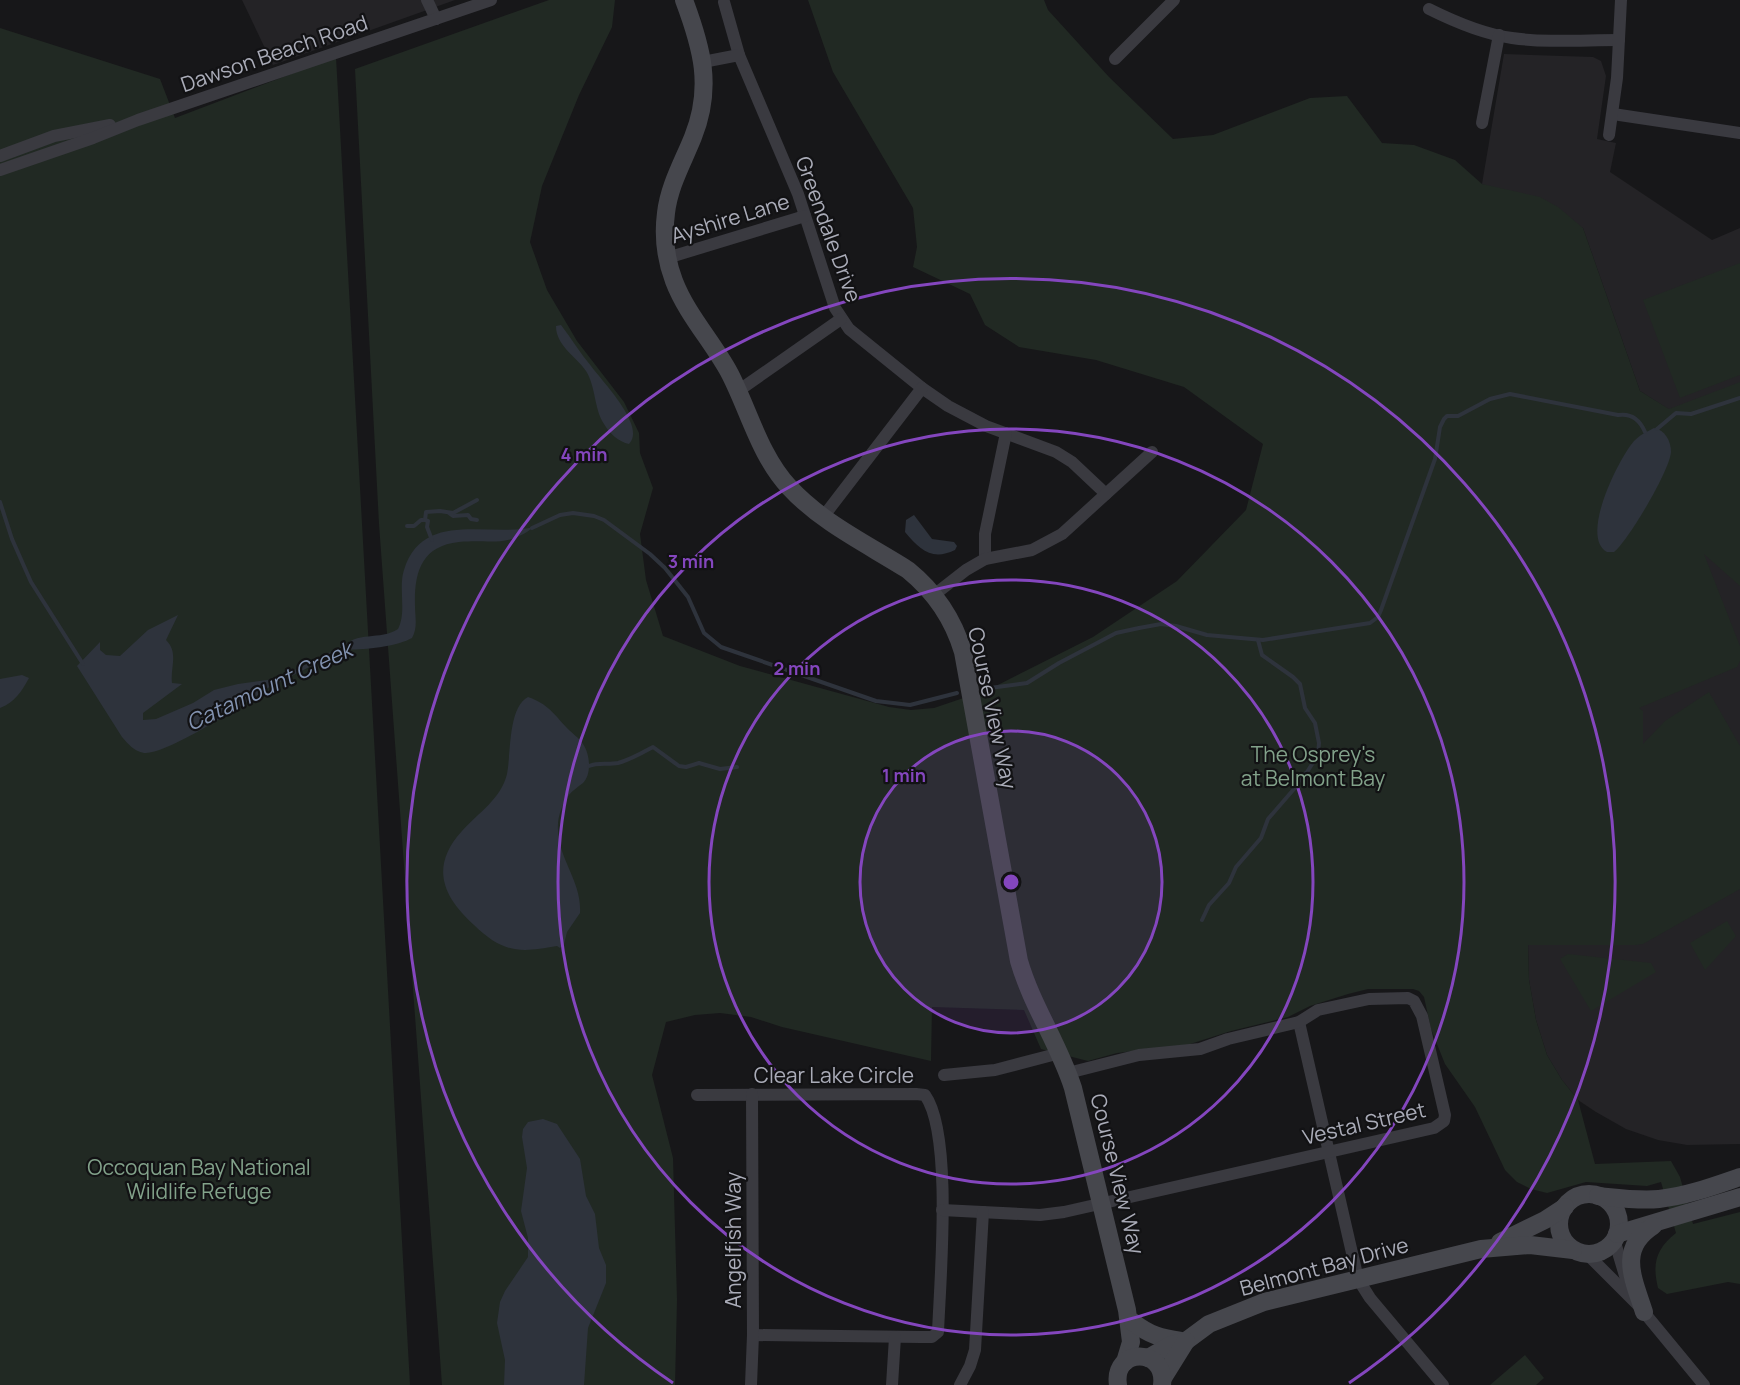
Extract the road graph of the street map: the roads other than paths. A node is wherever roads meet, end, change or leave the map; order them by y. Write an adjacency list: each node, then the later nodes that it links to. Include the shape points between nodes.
1 (427, 0): 8 (street)
2 (491, 0): 8 (street, Dawson Beach Road)
3 (684, 0): 13 (street, Course View Way)
4 (1174, 0): 12 (street)
5 (1621, 0): 10 (street)
6 (724, 2): 11 (street, Greendale Drive)
7 (1429, 9): 9 (street)
8 (436, 19): 15 (street, Dawson Beach Road)
9 (1498, 35): 10 (street, via 1534,40); 16 (street)
10 (1619, 40): 14 (street)
11 (739, 55): 13 (street); 21 (street, Greendale Drive)
12 (1115, 59)
13 (703, 62): 22 (street, Course View Way, via 704,92 699,121 667,205)
14 (1613, 114): 17 (street); 18 (street)
15 (138, 120): 19 (street, Dawson Beach Road, via 54,136); 20 (street, Dawson Beach Road)
16 (1482, 123)
17 (1740, 133)
18 (1610, 135)
19 (0, 156)
20 (0, 170)
21 (805, 216): 22 (street, Ayshire Lane); 23 (street, Greendale Drive)
22 (668, 258): 25 (street, Course View Way, via 683,300)
23 (841, 319): 24 (street, Greendale Drive, via 857,338); 25 (street)
24 (922, 388): 26 (street, Greendale Drive, via 967,418); 29 (street)
25 (738, 391): 29 (street, Course View Way, via 776,471)
26 (1006, 433): 28 (street, Greendale Drive, via 1056,452); 30 (street, via 985,534)
27 (1152, 452): 28 (street)
28 (1106, 494): 30 (street, via 1049,542 1014,555)
29 (823, 518): 31 (street, Course View Way, via 908,570)
30 (985, 559): 31 (street)
31 (934, 595): 33 (street, Course View Way, via 956,631 963,652 1019,962)
32 (1299, 1022): 34 (street, Vestal Street, via 1200,1049 1139,1055); 38 (street); 38 (street, Vestal Street, via 1318,1010 1369,999 1414,1001 1422,1016 1444,1105 1440,1125)
33 (1060, 1053): 34 (street, Course View Way); 35 (street, via 995,1070)
34 (1068, 1073): 42 (street, Course View Way)
35 (944, 1075)
36 (752, 1094): 37 (street, Clear Lake Circle); 44 (street, Clear Lake Circle, via 925,1095 932,1104 941,1151); 53 (street, Angelfish Way)
37 (697, 1095)
38 (1329, 1152): 42 (street, Vestal Street); 50 (street)
39 (1740, 1177): 40 (street, Belmont Bay Drive, via 1659,1199)
40 (1597, 1196): 43 (street, Belmont Bay Drive, via 1582,1195); 47 (street, via 1615,1210)
41 (1740, 1197): 46 (street)
42 (1102, 1203): 45 (street, via 1040,1215); 52 (street, Course View Way)
43 (1565, 1207): 48 (street, Belmont Bay Drive, via 1512,1237); 49 (street, via 1560,1230 1564,1241)
44 (942, 1210): 45 (street); 54 (street, Clear Lake Circle, via 938,1332 932,1337)
45 (983, 1212): 61 (street, via 975,1350)
46 (1664, 1220): 47 (street); 51 (street, via 1640,1235 1632,1257 1632,1277)
47 (1616, 1237): 49 (street, via 1600,1252); 51 (street, via 1626,1278)
48 (1481, 1249): 49 (street, Belmont Bay Drive, via 1530,1245); 50 (street, Belmont Bay Drive)
49 (1580, 1252): 51 (street)
50 (1358, 1279): 55 (street, Belmont Bay Drive, via 1244,1309 1209,1324); 63 (street)
51 (1641, 1309): 64 (street)
52 (1130, 1316): 55 (street, via 1156,1337); 56 (street, Course View Way); 57 (street, Course View Way, via 1131,1342)
53 (753, 1335): 54 (street, Clear Lake Circle); 59 (street, Angelfish Way)
54 (895, 1337): 60 (street)
55 (1185, 1341): 56 (street, Belmont Bay Drive); 58 (street, Belmont Bay Drive)
56 (1146, 1357): 57 (street, Belmont Bay Drive); 58 (street, Belmont Bay Drive, via 1157,1364)
57 (1125, 1362): 62 (street, via 1118,1374)
58 (1162, 1381)
59 (751, 1385)
60 (892, 1385)
61 (960, 1385)
62 (1118, 1385)
63 (1443, 1385)
64 (1704, 1385)

